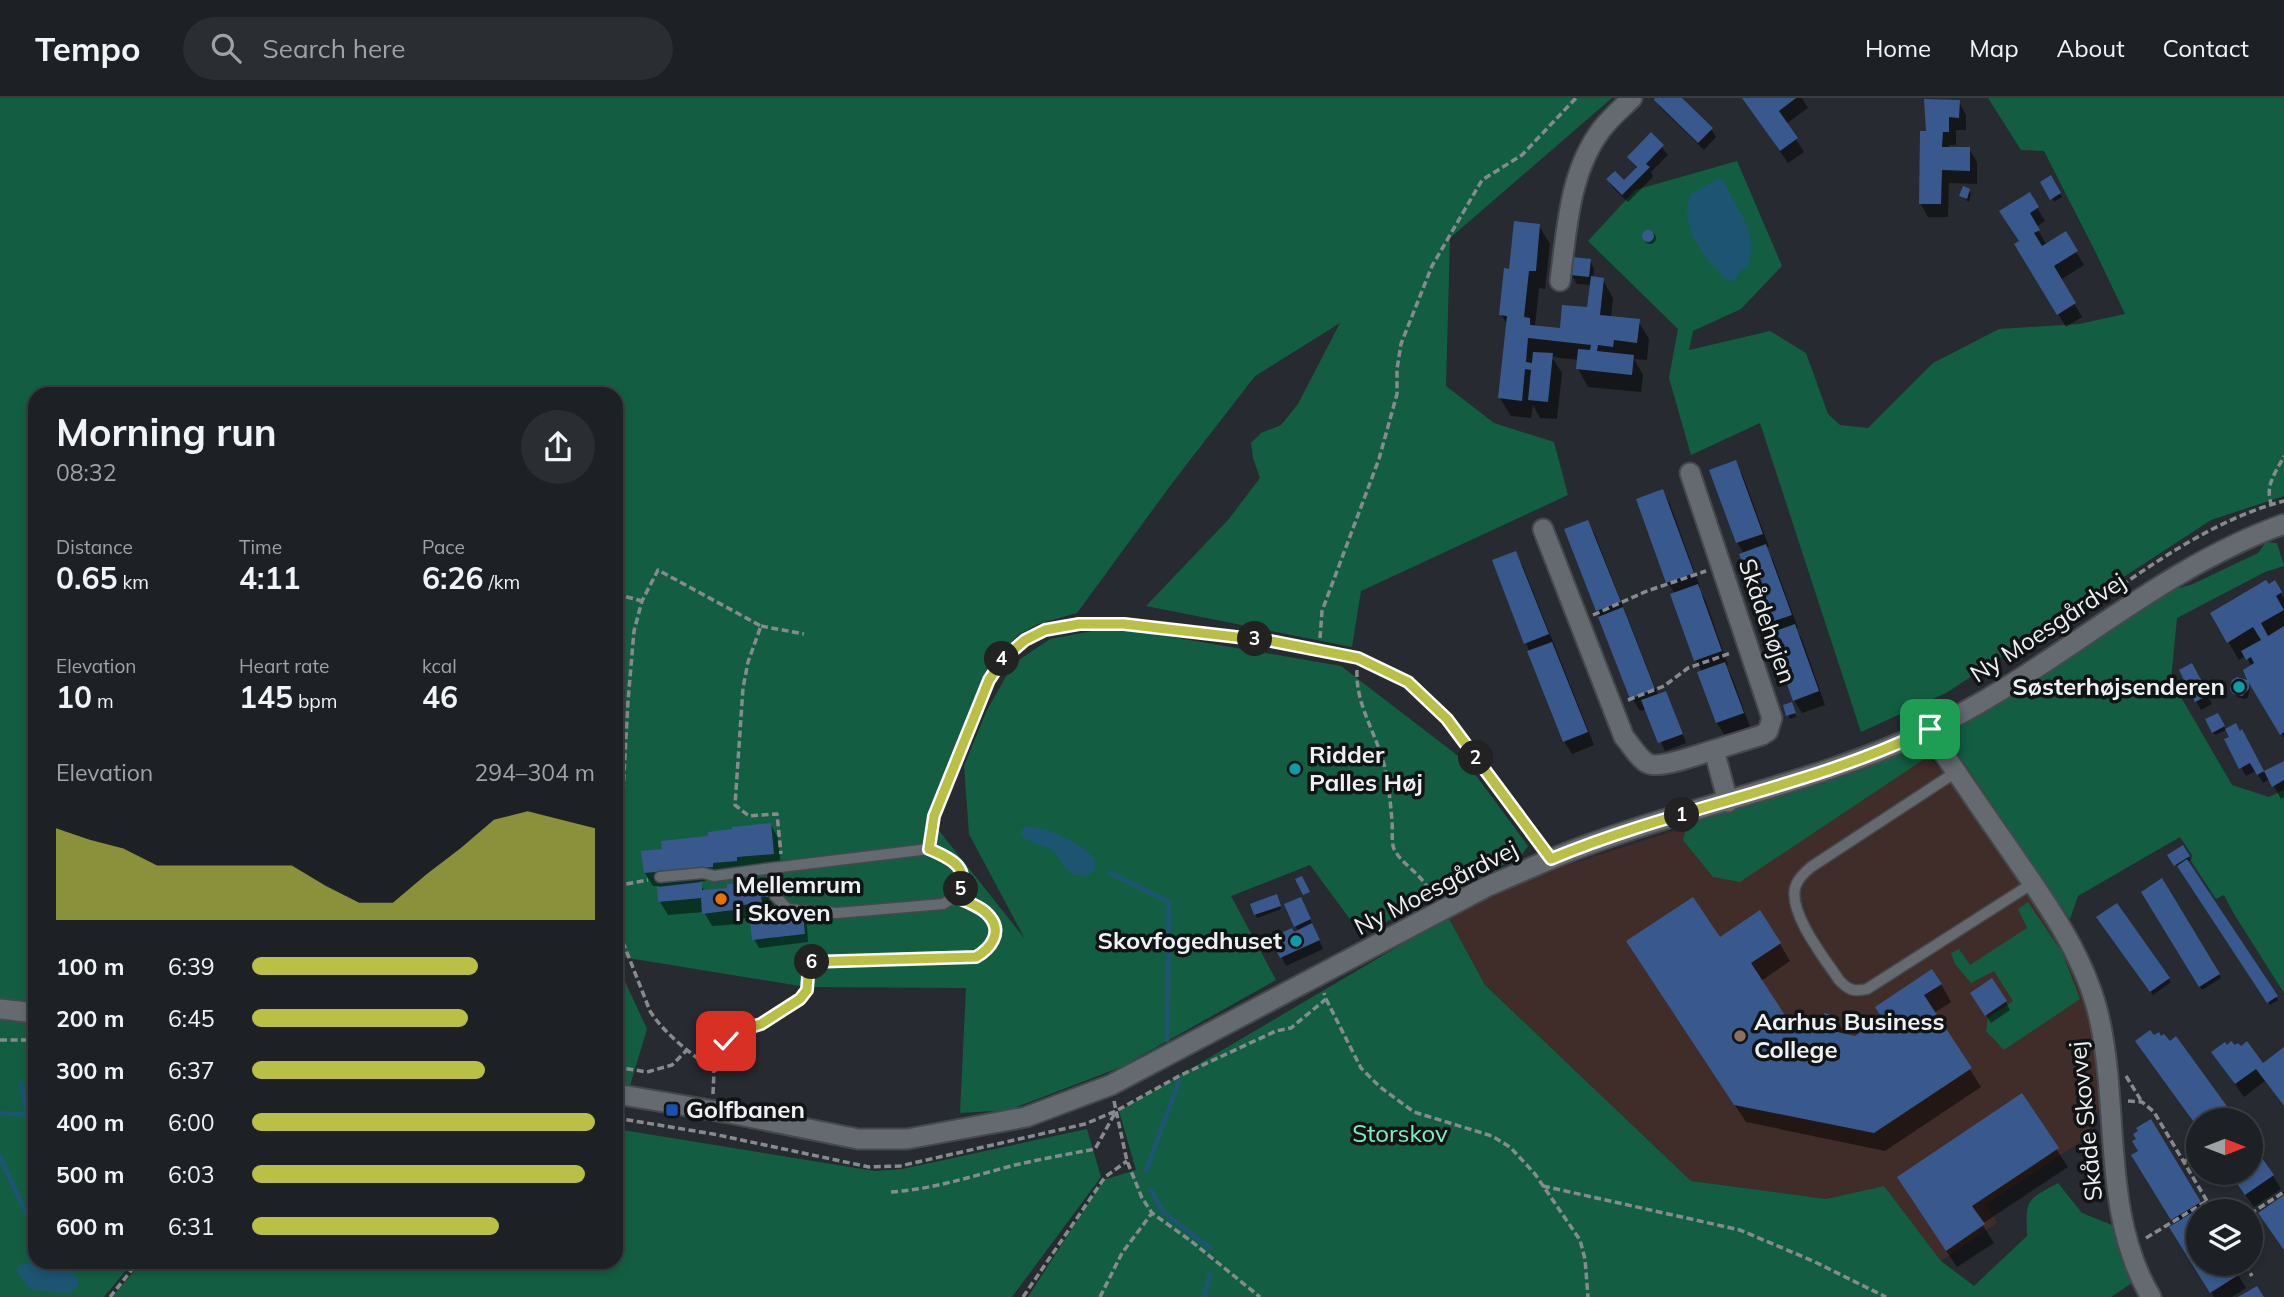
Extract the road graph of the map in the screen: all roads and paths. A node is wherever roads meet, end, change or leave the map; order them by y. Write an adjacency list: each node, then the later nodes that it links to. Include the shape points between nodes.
1 (1576, 98): 18 (path, via 1522,155 1482,180 1432,266 1401,344 1397,394 1379,459 1322,611)
2 (1632, 98): 3 (street, via 1602,128 1584,156 1573,189)
3 (1560, 281)
4 (2284, 456): 7 (path, via 2270,482)
5 (1690, 473): 10 (street, Skådehøjen)
6 (2284, 500): 7 (path)
7 (2271, 504): 8 (path); 13 (path, via 2162,557)
8 (2283, 526): 23 (street, Ny Moesgårdvej, via 2202,560 2062,652)
9 (1543, 529): 14 (street, Skådehøjen)
10 (1721, 564): 14 (path); 17 (street, Skådehøjen)
11 (623, 596): 12 (path)
12 (642, 601): 15 (path, via 658,570); 21 (path, via 634,631)
13 (2088, 610)
14 (1579, 621): 22 (street, Skådehøjen)
15 (761, 626): 16 (path); 30 (path, via 743,688 735,805 750,816 777,814)
16 (804, 634)
17 (1749, 646): 22 (path, via 1688,668 1664,686); 24 (street, Skådehøjen, via 1772,711 1771,725 1762,734)
18 (1321, 651): 19 (lane); 28 (lane, via 1124,624 1079,624 1045,630 1025,640 1003,659 989,680 934,816)
19 (1358, 658): 29 (lane, via 1408,682 1447,719); 35 (path, via 1356,683 1386,773 1393,845 1423,880)
20 (623, 704): 21 (path)
21 (628, 704): 26 (path)
22 (1612, 706): 24 (street, Skådehøjen, via 1624,737 1650,765)
23 (1928, 730): 25 (street, Skåde Skovvej); 27 (street, Ny Moesgårdvej, via 1836,768)
24 (1714, 750): 27 (street)
25 (1956, 772): 32 (street, Skåde Skovvej); 32 (lane, via 1801,876 1794,889 1800,919 1839,981 1856,991 1867,989)
26 (623, 801)
27 (1728, 802): 29 (street, Ny Moesgårdvej, via 1604,837)
28 (929, 849): 30 (lane); 34 (lane, via 958,865 963,876)
29 (1551, 859): 35 (street, Ny Moesgårdvej)
30 (777, 867): 31 (lane, via 714,876); 34 (lane, via 775,896 788,909 837,913 943,904)
31 (660, 877): 33 (path)
32 (2033, 883): 50 (street, Skåde Skovvej, via 2070,940 2087,981 2099,1016)
33 (623, 885)
34 (956, 897): 37 (lane, via 990,917 995,929 994,941 976,957)
35 (1435, 914): 38 (street, Ny Moesgårdvej)
36 (623, 943): 44 (path, via 650,1011 665,1031)
37 (809, 962): 46 (path, via 807,990 800,999 761,1024 735,1032 721,1049)
38 (1318, 975): 39 (path); 47 (street, Ny Moesgårdvej)
39 (1326, 999): 51 (path, via 1291,1028 1179,1076); 54 (path, via 1362,1068 1380,1087 1414,1112 1492,1136 1510,1147)
40 (0, 1009): 41 (street)
41 (28, 1012)
42 (0, 1040): 43 (path)
43 (28, 1040)
44 (688, 1049): 45 (path, via 672,1065 647,1072); 46 (path)
45 (623, 1068)
46 (714, 1071): 48 (path)
47 (1111, 1085): 49 (street, Ny Moesgårdvej, via 1026,1117 906,1139 859,1139); 51 (path)
48 (713, 1089)
49 (623, 1095)
50 (2111, 1100): 53 (path, via 2142,1101 2154,1112); 61 (street, Skåde Skovvej, via 2116,1176)
51 (1116, 1111): 52 (path); 55 (path, via 1095,1149)
52 (1127, 1161): 59 (path); 65 (path, via 1105,1177)
53 (2184, 1162): 57 (path)
54 (1543, 1186): 67 (path, via 1580,1240); 68 (path, via 1740,1230)
55 (891, 1192)
56 (2284, 1192): 58 (path)
57 (2206, 1199)
58 (2263, 1206)
59 (1152, 1213): 63 (path, via 1122,1253); 66 (path)
60 (2186, 1214): 61 (path)
61 (2129, 1248): 69 (street, Skåde Skovvej)
62 (132, 1269): 64 (path)
63 (1101, 1296)
64 (110, 1297)
65 (1023, 1297)
66 (1260, 1297)
67 (1588, 1297)
68 (1886, 1297)
69 (2151, 1297)

